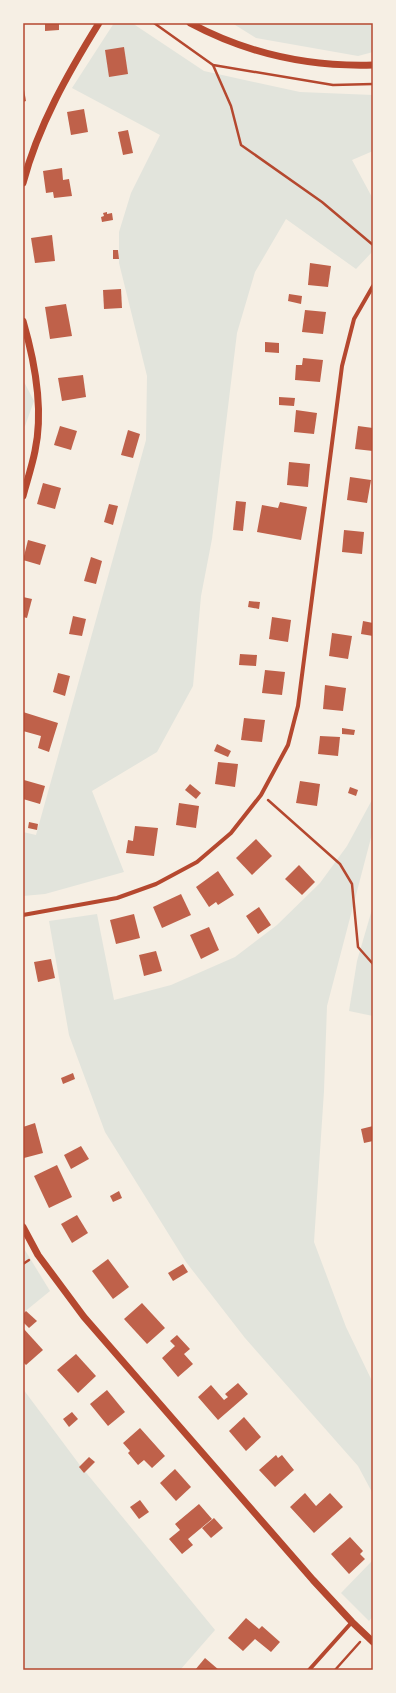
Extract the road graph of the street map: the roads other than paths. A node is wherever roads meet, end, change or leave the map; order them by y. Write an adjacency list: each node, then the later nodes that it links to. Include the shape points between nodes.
1 (98, 23): 4 (street, via 59,92 29,160)
2 (190, 23): 3 (street, via 218,38 275,56 348,66)
3 (373, 65)
4 (23, 183)
5 (373, 286): 8 (street, via 354,319 342,366 298,706 288,745 261,795 231,833 197,862 156,884 117,898)
6 (23, 321): 7 (street, via 35,369 38,409 35,450)
7 (23, 496)
8 (23, 915)
9 (23, 1227): 10 (street, via 38,1255 84,1317)
10 (352, 1622): 11 (street); 12 (street)
11 (373, 1642)
12 (309, 1670)

